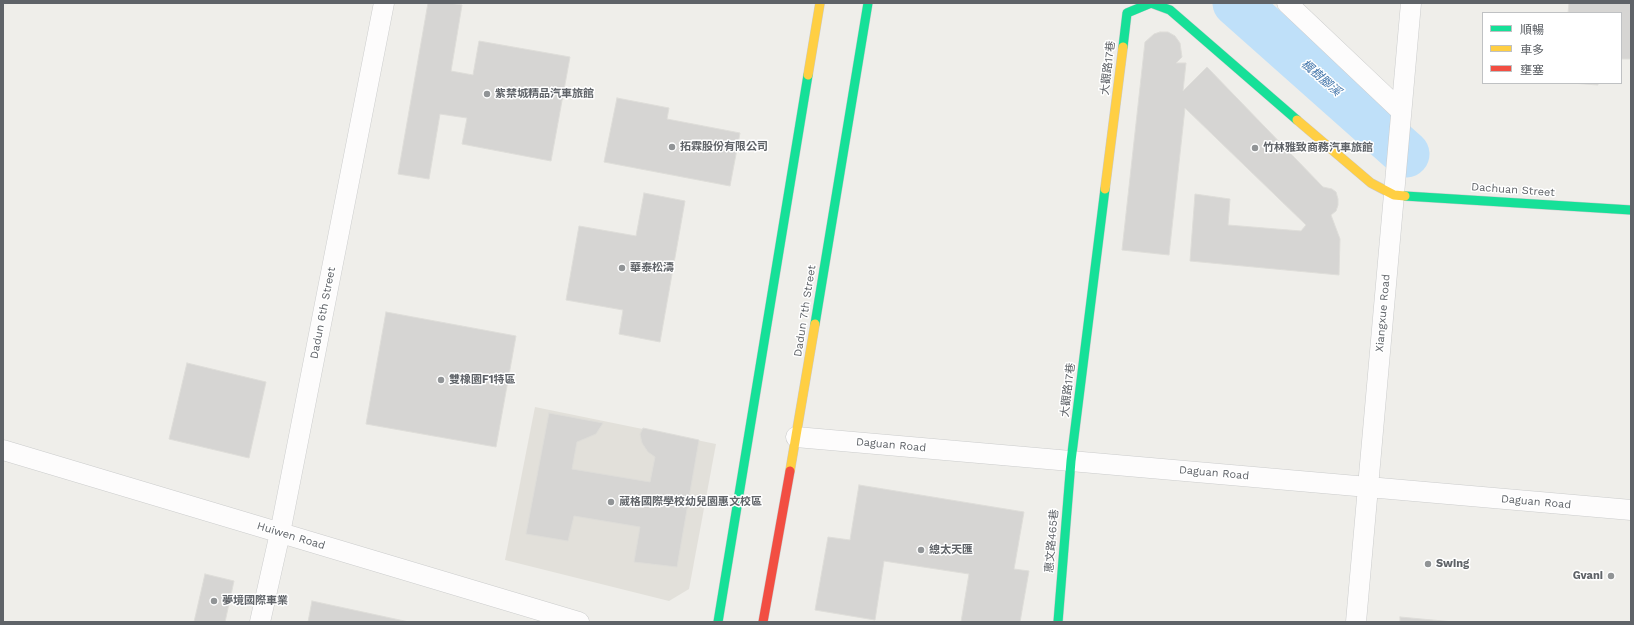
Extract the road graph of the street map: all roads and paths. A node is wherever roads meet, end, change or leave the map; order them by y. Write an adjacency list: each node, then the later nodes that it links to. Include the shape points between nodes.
1 (384, 3): 14 (street, Dadun 6th Street)
2 (820, 3): 17 (street)
3 (868, 3): 9 (street, Dadun 7th Street)
4 (1287, 3): 6 (street)
5 (1410, 3): 6 (street, Xiangxue Road)
6 (1401, 112): 7 (street, Xiangxue Road)
7 (1394, 194): 8 (street, Dachuan Street); 11 (street, 大觀路17巷, via 1371,183 1170,10 1151,3 1126,13); 12 (street, Xiangxue Road)
8 (1631, 210)
9 (796, 437): 11 (street, Daguan Road); 18 (street, Dadun 7th Street)
10 (3, 450): 14 (street, Huiwen Road)
11 (1071, 461): 12 (street, Daguan Road); 19 (street, 惠文路465巷)
12 (1368, 487): 13 (street, Daguan Road); 20 (street, Xiangxue Road)
13 (1631, 510)
14 (280, 533): 15 (street, Dadun 6th Street); 16 (street, Huiwen Road)
15 (260, 622)
16 (579, 622)
17 (718, 622)
18 (763, 622)
19 (1058, 622)
20 (1356, 622)

